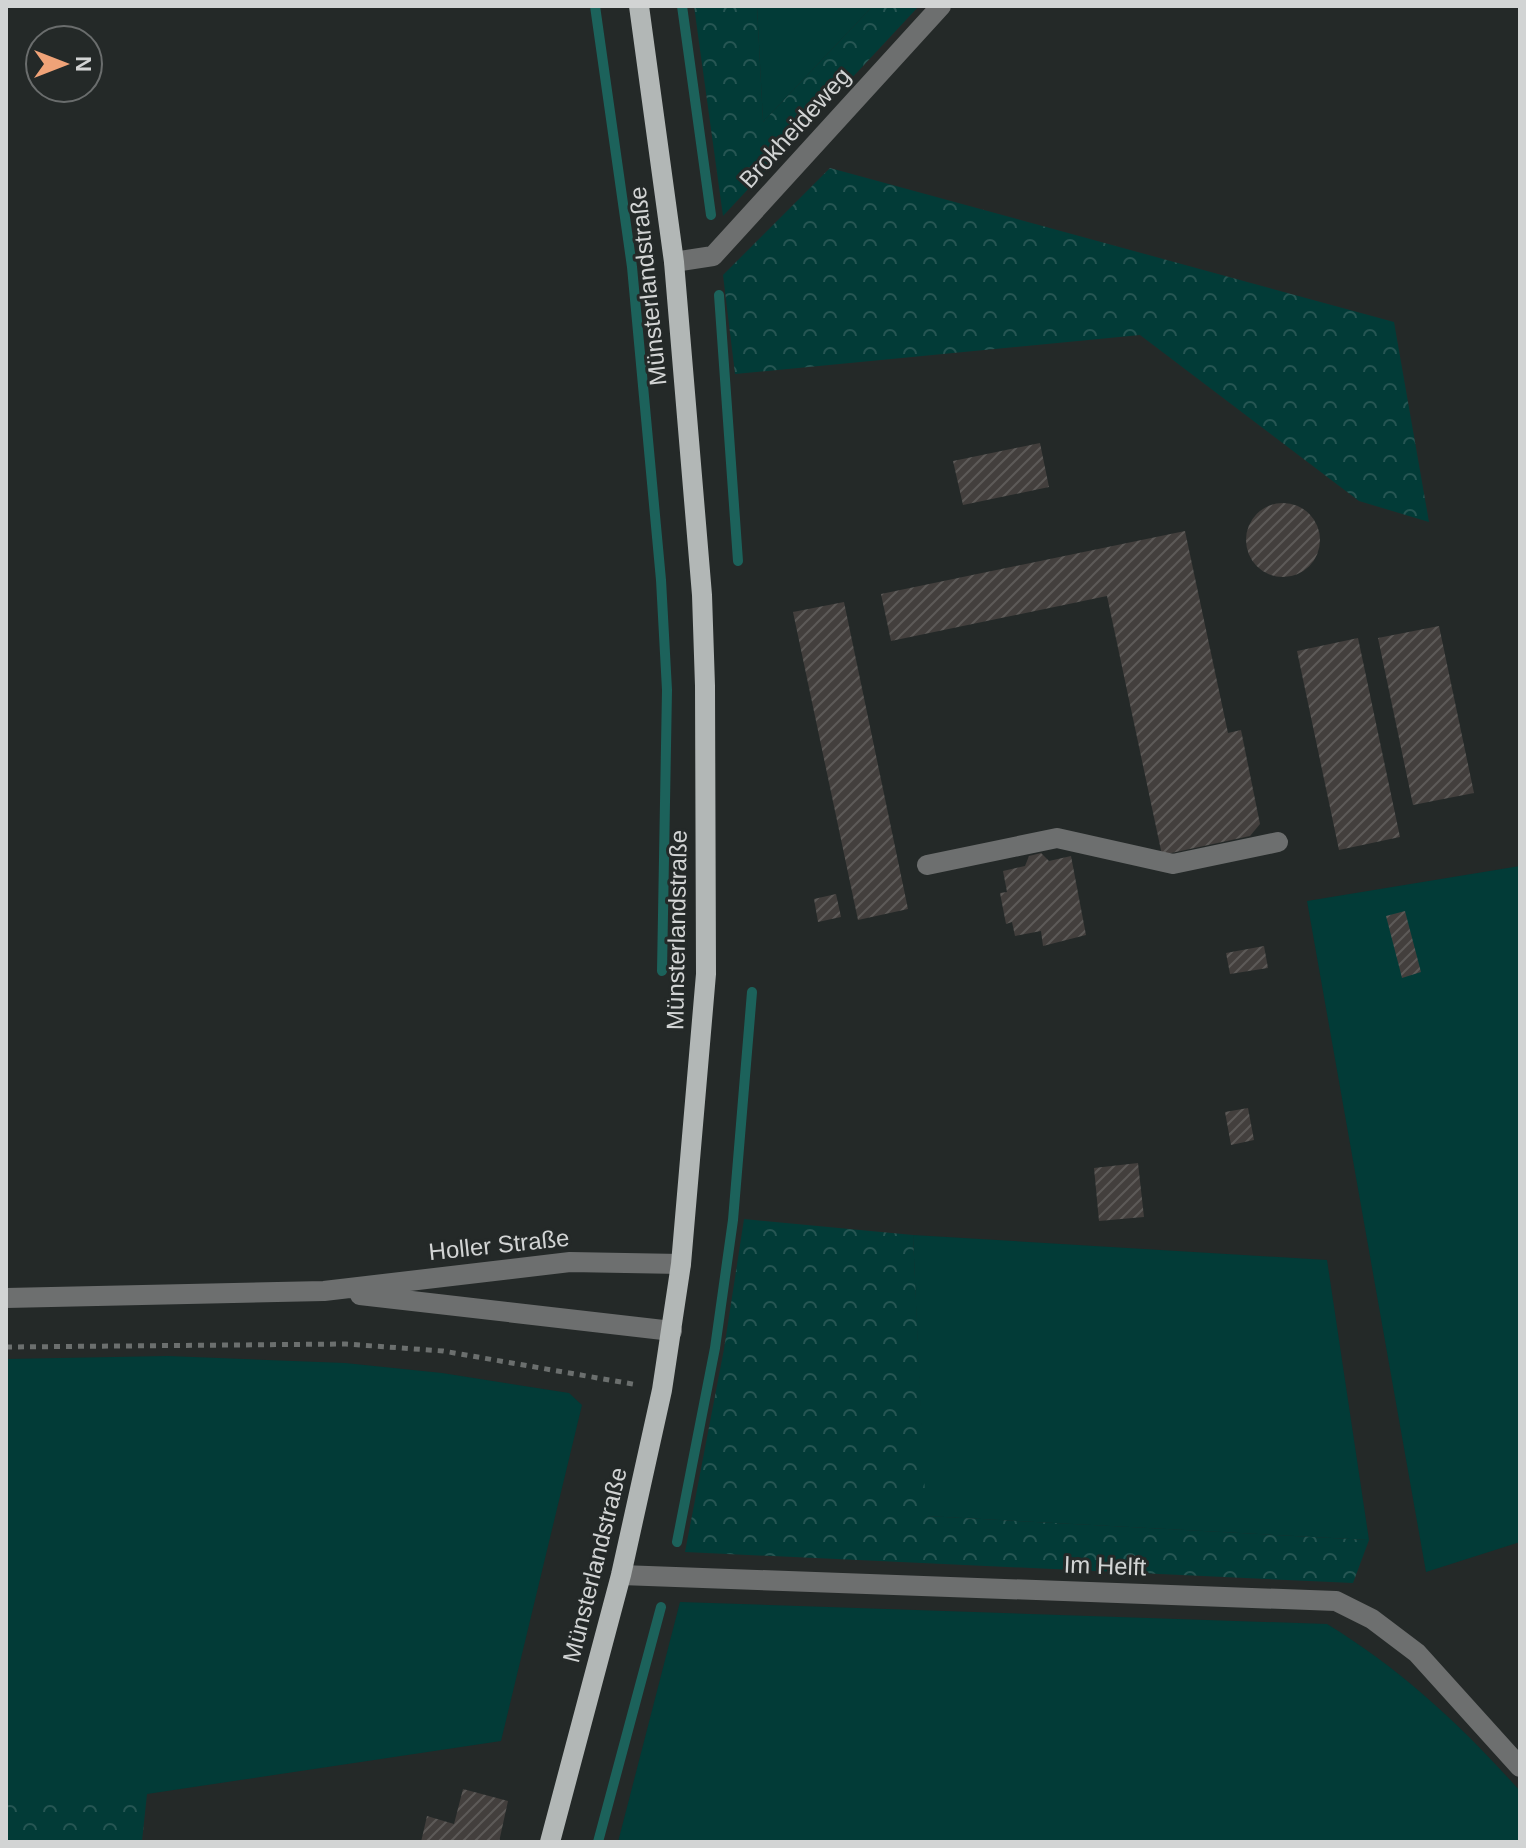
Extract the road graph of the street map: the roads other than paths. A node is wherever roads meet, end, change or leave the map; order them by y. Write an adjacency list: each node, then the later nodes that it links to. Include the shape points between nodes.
1 (639, 6): 3 (main road, Münsterlandstraße)
2 (941, 6): 3 (street, Brokheideweg, via 713,256)
3 (674, 262): 6 (main road, Münsterlandstraße, via 705,686 706,974)
4 (1278, 842): 5 (street, via 1173,864 1057,838)
5 (927, 865)
6 (681, 1264): 7 (street, Holler Straße, via 570,1262); 9 (main road, Münsterlandstraße)
7 (324, 1291): 8 (street, Holler Straße); 9 (street, Holler Straße)
8 (6, 1298)
9 (672, 1331): 10 (main road, Münsterlandstraße)
10 (621, 1575): 11 (street, Im Helft, via 1336,1601 1372,1619 1417,1653); 12 (main road, Münsterlandstraße)
11 (1520, 1767)
12 (550, 1842)

